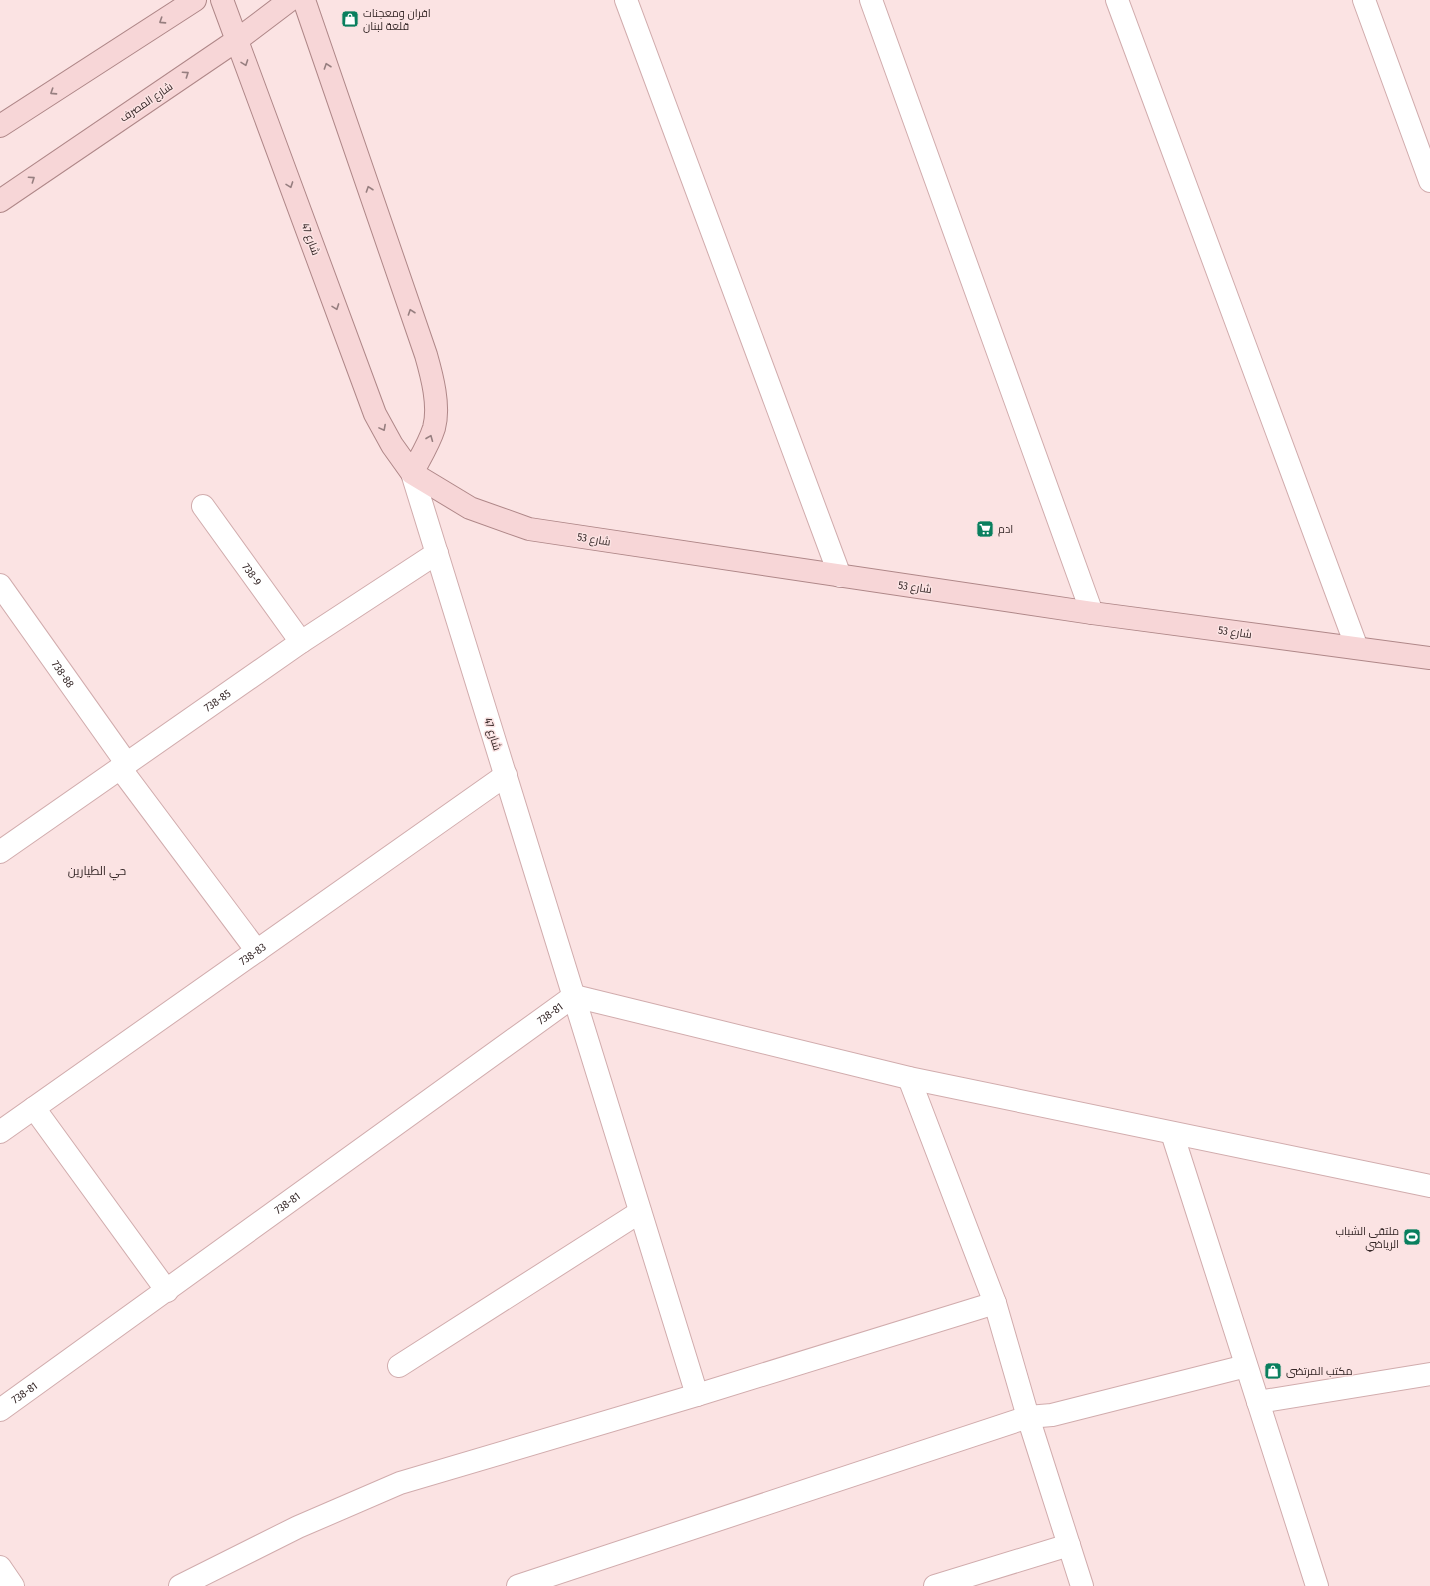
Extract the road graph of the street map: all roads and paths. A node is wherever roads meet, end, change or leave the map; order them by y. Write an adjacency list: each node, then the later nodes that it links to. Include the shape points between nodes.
1 (195, 0): 10 (main road, one-way to 10)
2 (222, 0): 9 (main road, شارع 47)
3 (290, 0): 9 (main road, شارع المصرف)
4 (304, 0): 13 (main road, one-way to 4, via 434,427 433,382)
5 (626, 0): 16 (street)
6 (871, 0): 18 (street)
7 (1117, 0): 20 (street)
8 (1364, 0): 11 (street)
9 (237, 40): 12 (main road, شارع المصرف, one-way to 9); 13 (main road, شارع 47, one-way to 13, via 375,414 392,445)
10 (0, 126)
11 (1430, 181)
12 (0, 201)
13 (412, 473): 15 (street, شارع 47); 16 (main road, شارع 53, via 470,508 529,529)
14 (203, 506): 19 (street, 738-9)
15 (437, 553): 19 (street, 738-85); 23 (street, شارع 47)
16 (840, 576): 18 (main road, شارع 53)
17 (0, 584): 22 (street, 738-88)
18 (1092, 613): 20 (main road, شارع 53)
19 (302, 642): 22 (street, 738-85)
20 (1357, 648): 21 (main road, شارع 53)
21 (1430, 658)
22 (123, 766): 24 (street, 738-85); 25 (street, 738-88)
23 (506, 775): 25 (street, 738-83); 26 (street, شارع 47)
24 (0, 852)
25 (257, 951): 28 (street, 738-83)
26 (574, 996): 27 (street); 32 (street, شارع 47); 33 (street, 738-81)
27 (909, 1078): 30 (street); 34 (street)
28 (34, 1108): 29 (street, 738-83); 33 (street)
29 (0, 1132)
30 (1172, 1133): 31 (street); 36 (street)
31 (1430, 1186)
32 (640, 1212): 35 (street); 38 (street, شارع 47)
33 (167, 1291): 40 (street, 738-81)
34 (995, 1304): 38 (street); 41 (street)
35 (399, 1366)
36 (1246, 1366): 39 (street); 41 (street, via 1052,1415)
37 (1430, 1374): 39 (street)
38 (697, 1395): 45 (street, via 400,1483 298,1527)
39 (1258, 1402): 49 (street)
40 (0, 1410)
41 (1028, 1417): 42 (street); 46 (street)
42 (1069, 1545): 47 (street); 48 (street)
43 (0, 1567): 44 (street)
44 (13, 1586)
45 (180, 1586)
46 (518, 1586)
47 (935, 1586)
48 (1082, 1586)
49 (1317, 1586)

